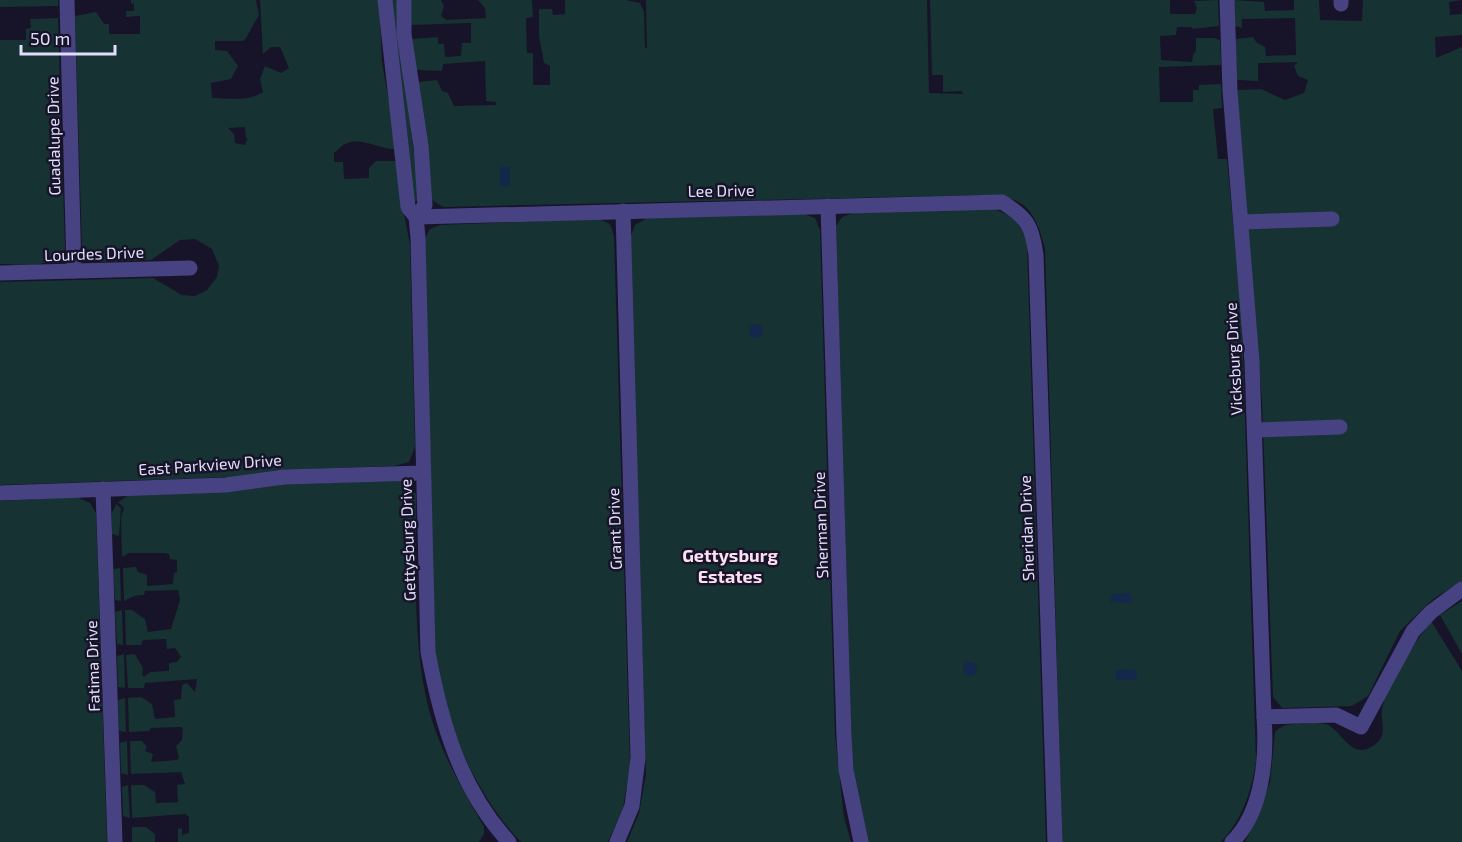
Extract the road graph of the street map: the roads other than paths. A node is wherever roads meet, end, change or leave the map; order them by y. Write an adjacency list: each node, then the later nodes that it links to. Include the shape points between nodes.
1 (68, 0): 12 (street, Guadalupe Drive)
2 (385, 0): 8 (street, Gettysburg Drive, via 408,207)
3 (404, 0): 8 (street, Gettysburg Drive, via 404,34 422,146 425,205)
4 (1227, 0): 10 (street, Vicksburg Drive, via 1230,91)
5 (828, 206): 6 (street, Lee Drive); 7 (street, Lee Drive, via 1002,202); 24 (street, Sherman Drive, via 844,736 846,770)
6 (622, 211): 8 (street, Lee Drive); 23 (street, Grant Drive, via 638,758 632,806)
7 (1023, 215): 25 (street, Sheridan Drive, via 1033,233 1036,255)
8 (416, 217): 16 (street, Gettysburg Drive)
9 (1332, 219): 10 (street)
10 (1242, 222): 15 (street, Vicksburg Drive)
11 (190, 268): 12 (street, Lourdes Drive)
12 (74, 271): 13 (street, Lourdes Drive)
13 (0, 273)
14 (1340, 427): 15 (street)
15 (1255, 430): 20 (street, Vicksburg Drive)
16 (423, 473): 17 (street, East Parkview Drive); 21 (street, Gettysburg Drive, via 428,652 437,705 451,748)
17 (103, 489): 18 (street, East Parkview Drive); 22 (street, Fatima Drive)
18 (0, 493)
19 (1462, 589): 20 (street, via 1431,612 1413,632 1361,727 1336,715)
20 (1264, 717): 26 (street, Vicksburg Drive, via 1265,767 1261,783 1242,829)
21 (500, 839)
22 (115, 842)
23 (617, 842)
24 (861, 842)
25 (1055, 842)
26 (1232, 842)

